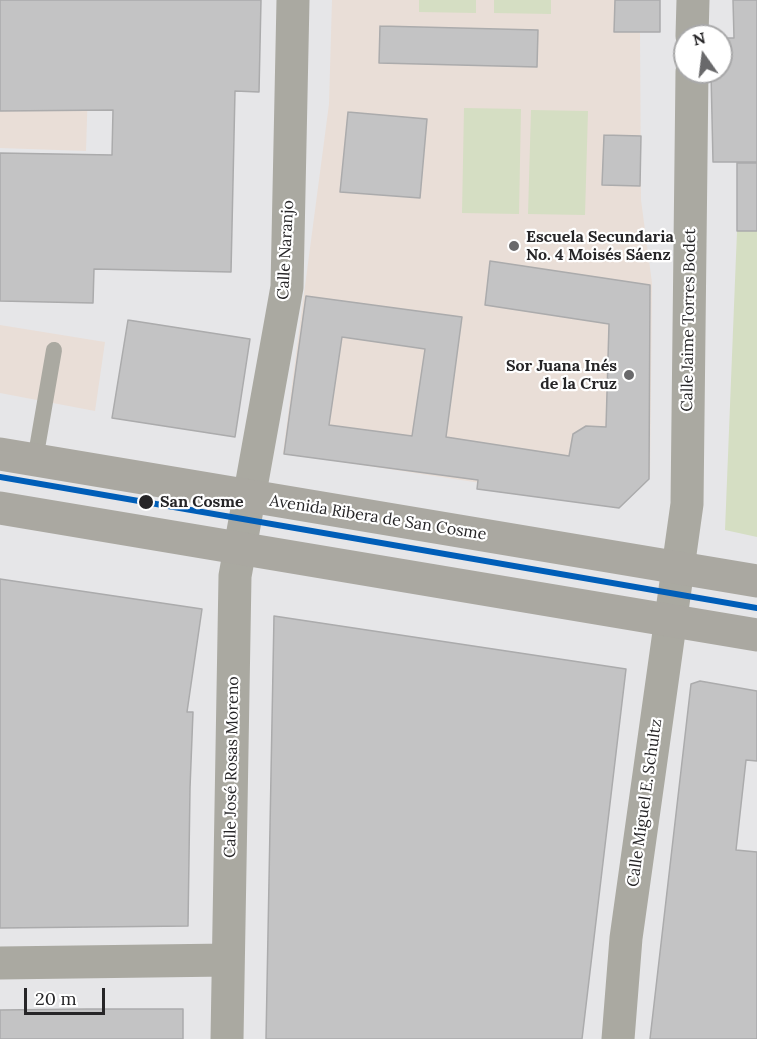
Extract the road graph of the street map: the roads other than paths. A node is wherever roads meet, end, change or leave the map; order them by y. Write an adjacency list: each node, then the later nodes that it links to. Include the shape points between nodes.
1 (293, 0): 8 (street, Calle Naranjo, via 287,287)
2 (693, 0): 3 (street)
3 (693, 24)
4 (692, 84): 11 (street, Calle Jaime Torres Bodet, via 687,504)
5 (54, 350): 7 (lane)
6 (0, 454): 7 (main road, Avenida Ribera de San Cosme)
7 (35, 460): 8 (main road, Avenida Ribera de San Cosme)
8 (249, 496): 10 (street, Calle José Rosas Moreno); 11 (main road, Avenida Ribera de San Cosme)
9 (0, 508): 10 (main road)
10 (240, 548): 13 (main road); 15 (street, Calle José Rosas Moreno, via 236,576)
11 (677, 568): 12 (main road, Avenida Ribera de San Cosme); 13 (street, Calle Miguel E. Schultz)
12 (757, 581)
13 (671, 619): 14 (main road); 18 (street, Calle Miguel E. Schultz, via 626,938)
14 (757, 635)
15 (228, 960): 16 (street); 17 (street, Calle José Rosas Moreno)
16 (0, 963)
17 (227, 1039)
18 (618, 1039)

